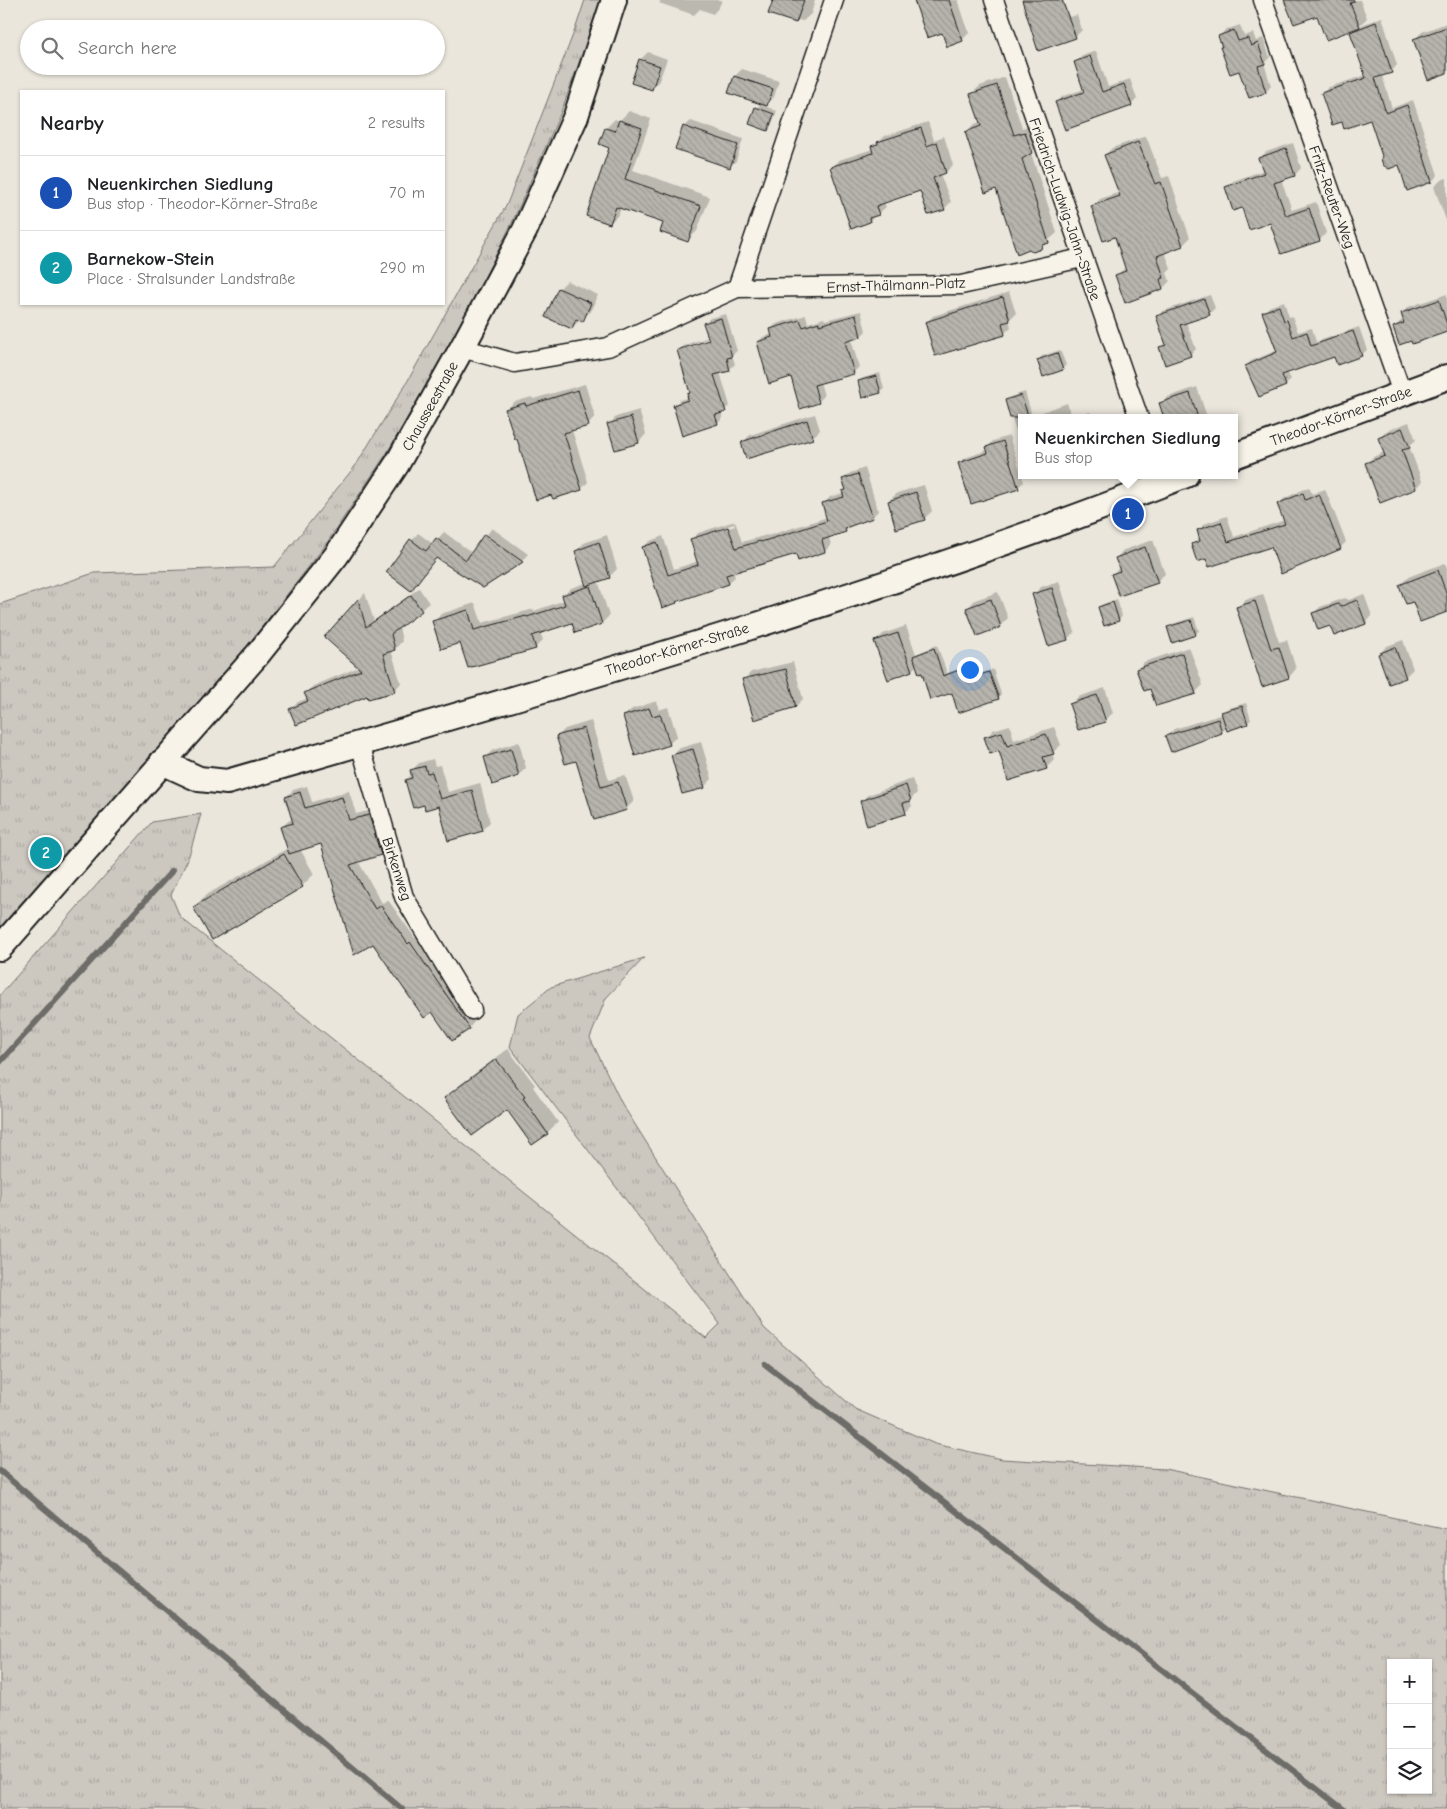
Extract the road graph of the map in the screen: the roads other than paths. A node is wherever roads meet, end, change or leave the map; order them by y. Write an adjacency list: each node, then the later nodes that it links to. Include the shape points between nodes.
1 (614, 0): 7 (street, Chausseestraße, via 576,116 525,230)
2 (834, 0): 6 (street)
3 (994, 0): 5 (street, Friedrich-Ludwig-Jahn-Straße)
4 (1263, 0): 9 (street, Fritz-Reuter-Weg)
5 (1082, 258): 6 (street, Ernst-Thälmann-Platz, via 961,286); 10 (street, Friedrich-Ludwig-Jahn-Straße)
6 (737, 288): 7 (street, Ernst-Thälmann-Platz, via 608,347 515,363)
7 (462, 348): 14 (street, Chausseestraße, via 397,464 336,556 258,654)
8 (1447, 377): 9 (street, Theodor-Körner-Straße)
9 (1402, 393): 11 (street, Theodor-Körner-Straße)
10 (1137, 414)
11 (1238, 454)
12 (1161, 480): 13 (street, Theodor-Körner-Straße, via 1050,527 786,617)
13 (360, 744): 14 (street, Theodor-Körner-Straße, via 227,782 198,779); 16 (street, Birkenweg, via 404,897)
14 (162, 762): 15 (street, Chausseestraße)
15 (0, 948)
16 (472, 1010)

